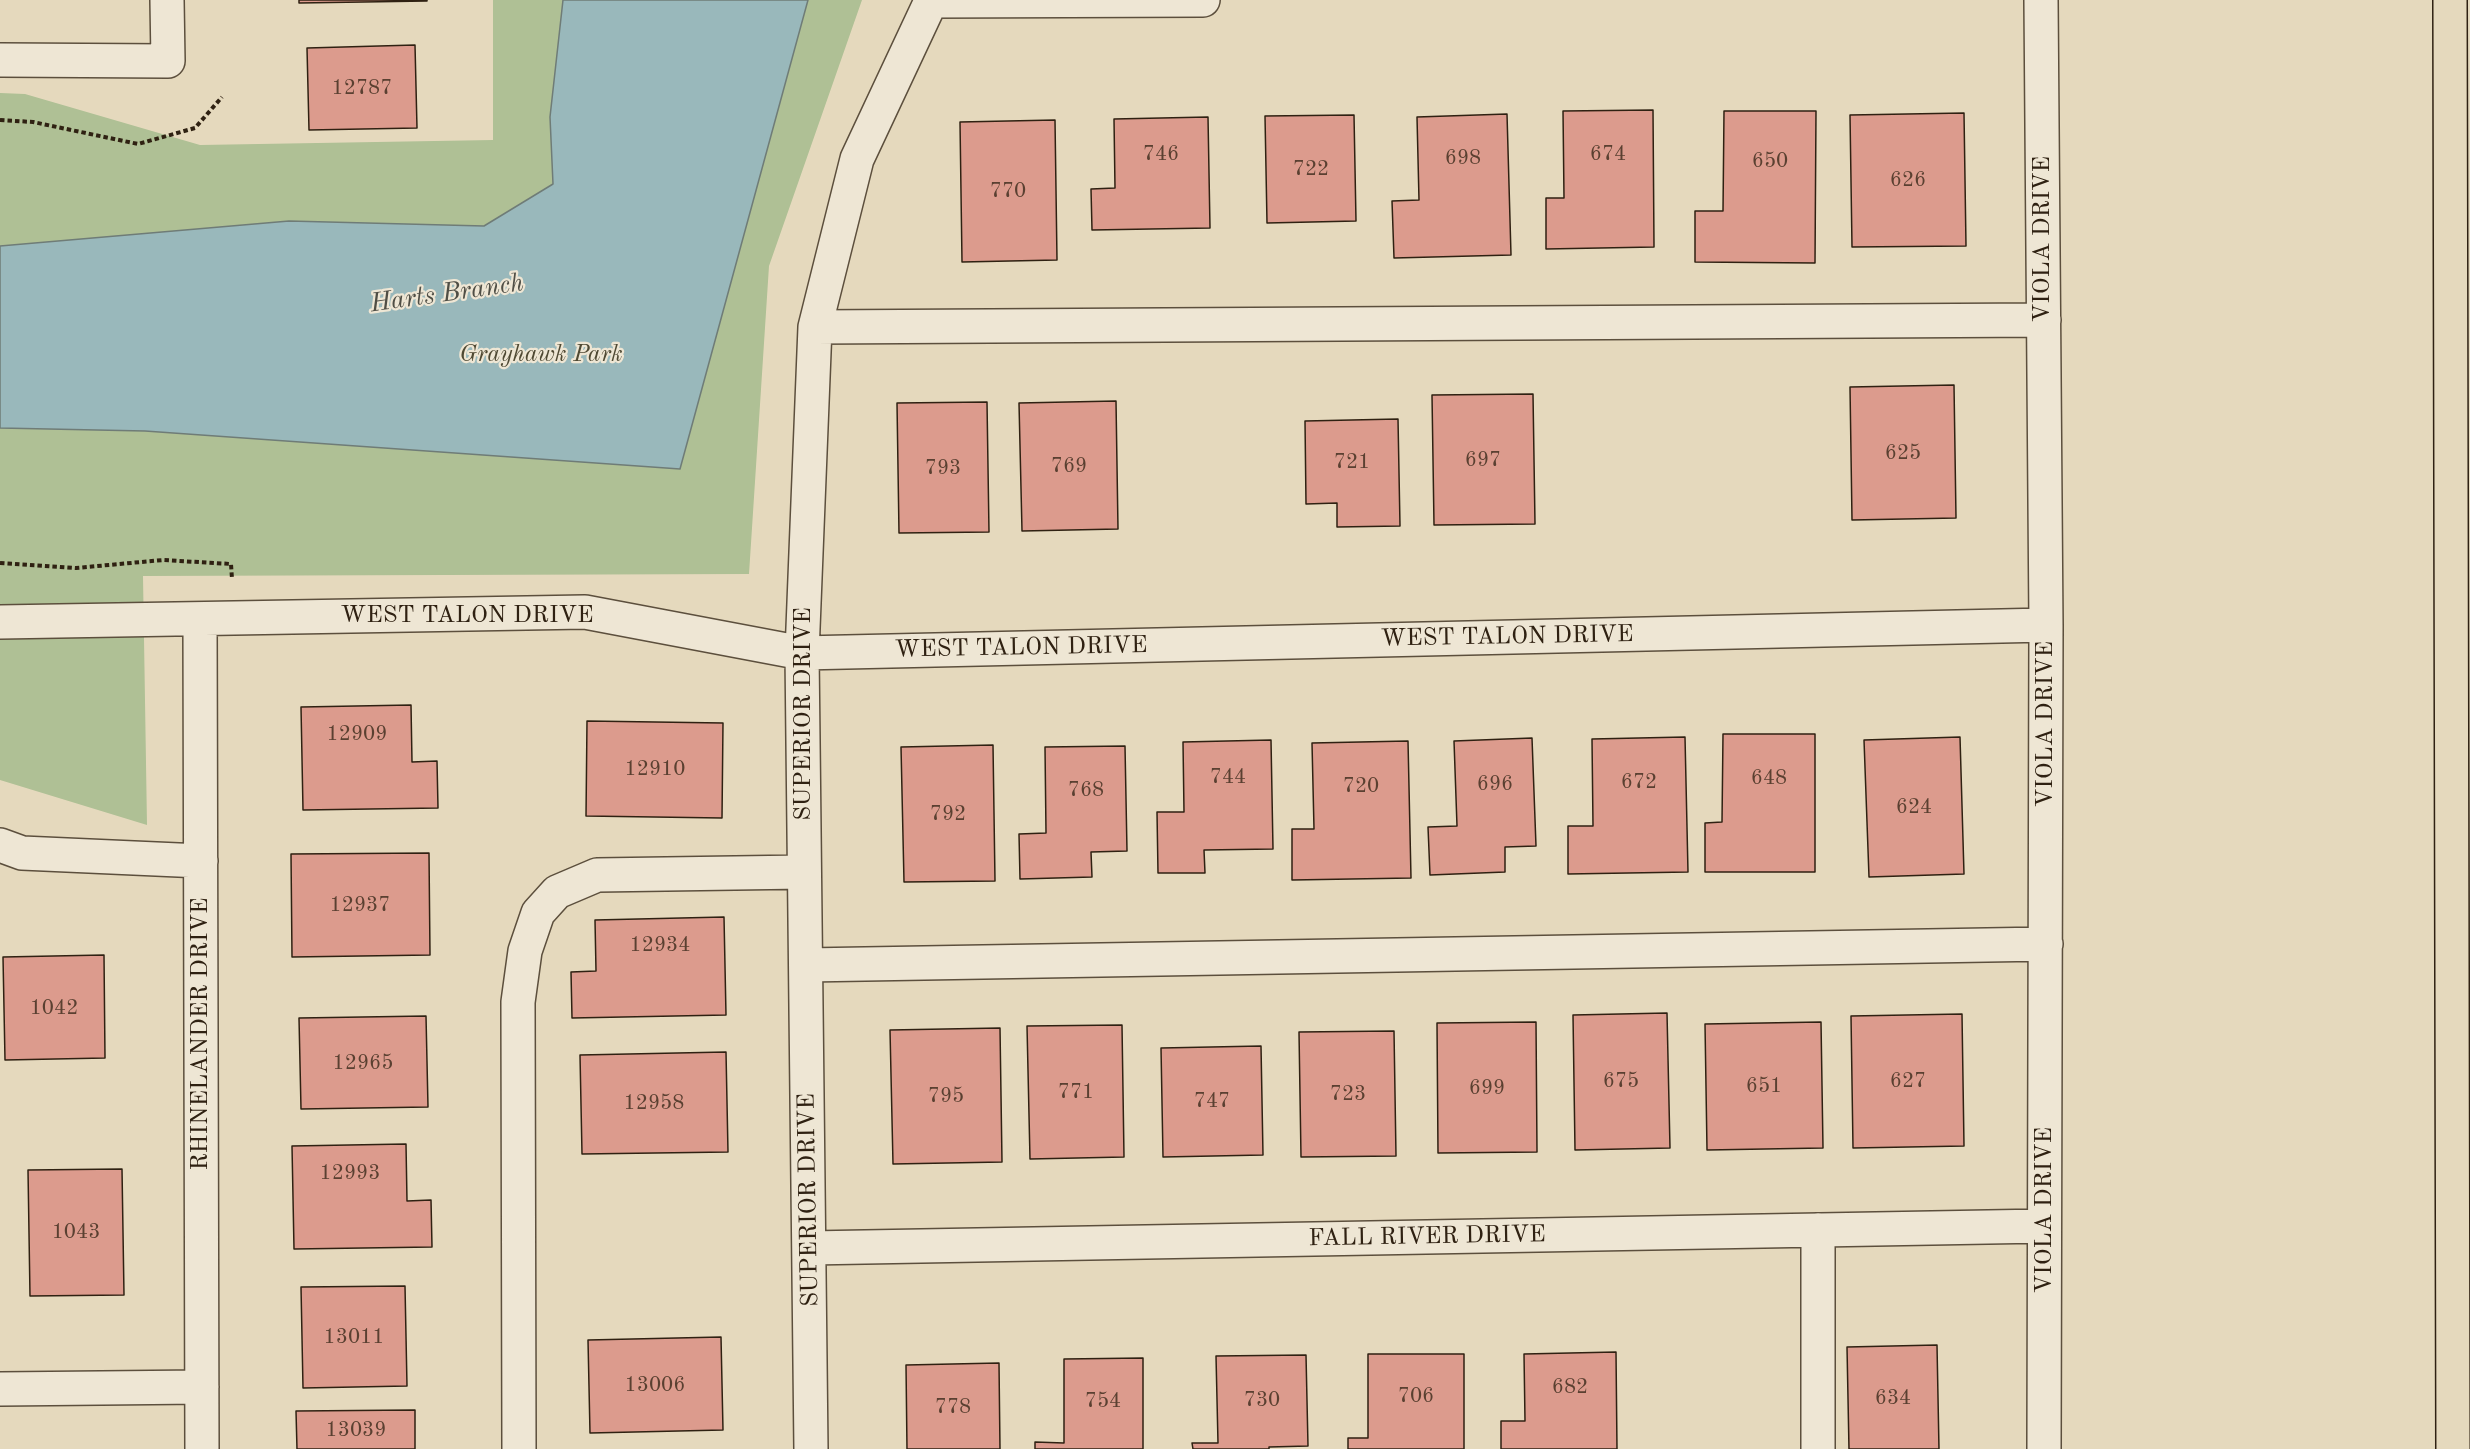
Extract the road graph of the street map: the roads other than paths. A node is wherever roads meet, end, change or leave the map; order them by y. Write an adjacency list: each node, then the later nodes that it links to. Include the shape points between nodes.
1 (167, 0): 6 (street, via 168,61)
2 (1203, 0): 5 (street)
3 (2041, 0): 7 (street, VIOLA DRIVE)
4 (2450, 0): 28 (main road)
5 (931, 1): 8 (street, SUPERIOR DRIVE, via 857,159)
6 (0, 60)
7 (2044, 320): 8 (street); 11 (street, VIOLA DRIVE)
8 (815, 327): 12 (street, SUPERIOR DRIVE)
9 (200, 619): 10 (street, WEST TALON DRIVE); 12 (street, WEST TALON DRIVE, via 585,612); 14 (street, RHINELANDER DRIVE)
10 (0, 622)
11 (2046, 625): 12 (street, WEST TALON DRIVE); 16 (street, VIOLA DRIVE)
12 (802, 653): 15 (street, SUPERIOR DRIVE)
13 (0, 845): 14 (street, via 22,853)
14 (201, 861): 21 (street, RHINELANDER DRIVE)
15 (804, 872): 17 (street, SUPERIOR DRIVE); 24 (street, via 597,875 557,892 538,913 525,951 519,1002)
16 (2046, 944): 17 (street); 18 (street, VIOLA DRIVE)
17 (806, 964): 20 (street, SUPERIOR DRIVE)
18 (2044, 1226): 19 (street, FALL RIVER DRIVE); 27 (street, VIOLA DRIVE)
19 (1818, 1230): 20 (street, FALL RIVER DRIVE); 26 (street)
20 (809, 1248): 25 (street, SUPERIOR DRIVE)
21 (202, 1387): 22 (street); 23 (street, RHINELANDER DRIVE)
22 (0, 1389)
23 (202, 1449)
24 (519, 1449)
25 (812, 1449)
26 (1818, 1449)
27 (2044, 1449)
28 (2453, 1449)

